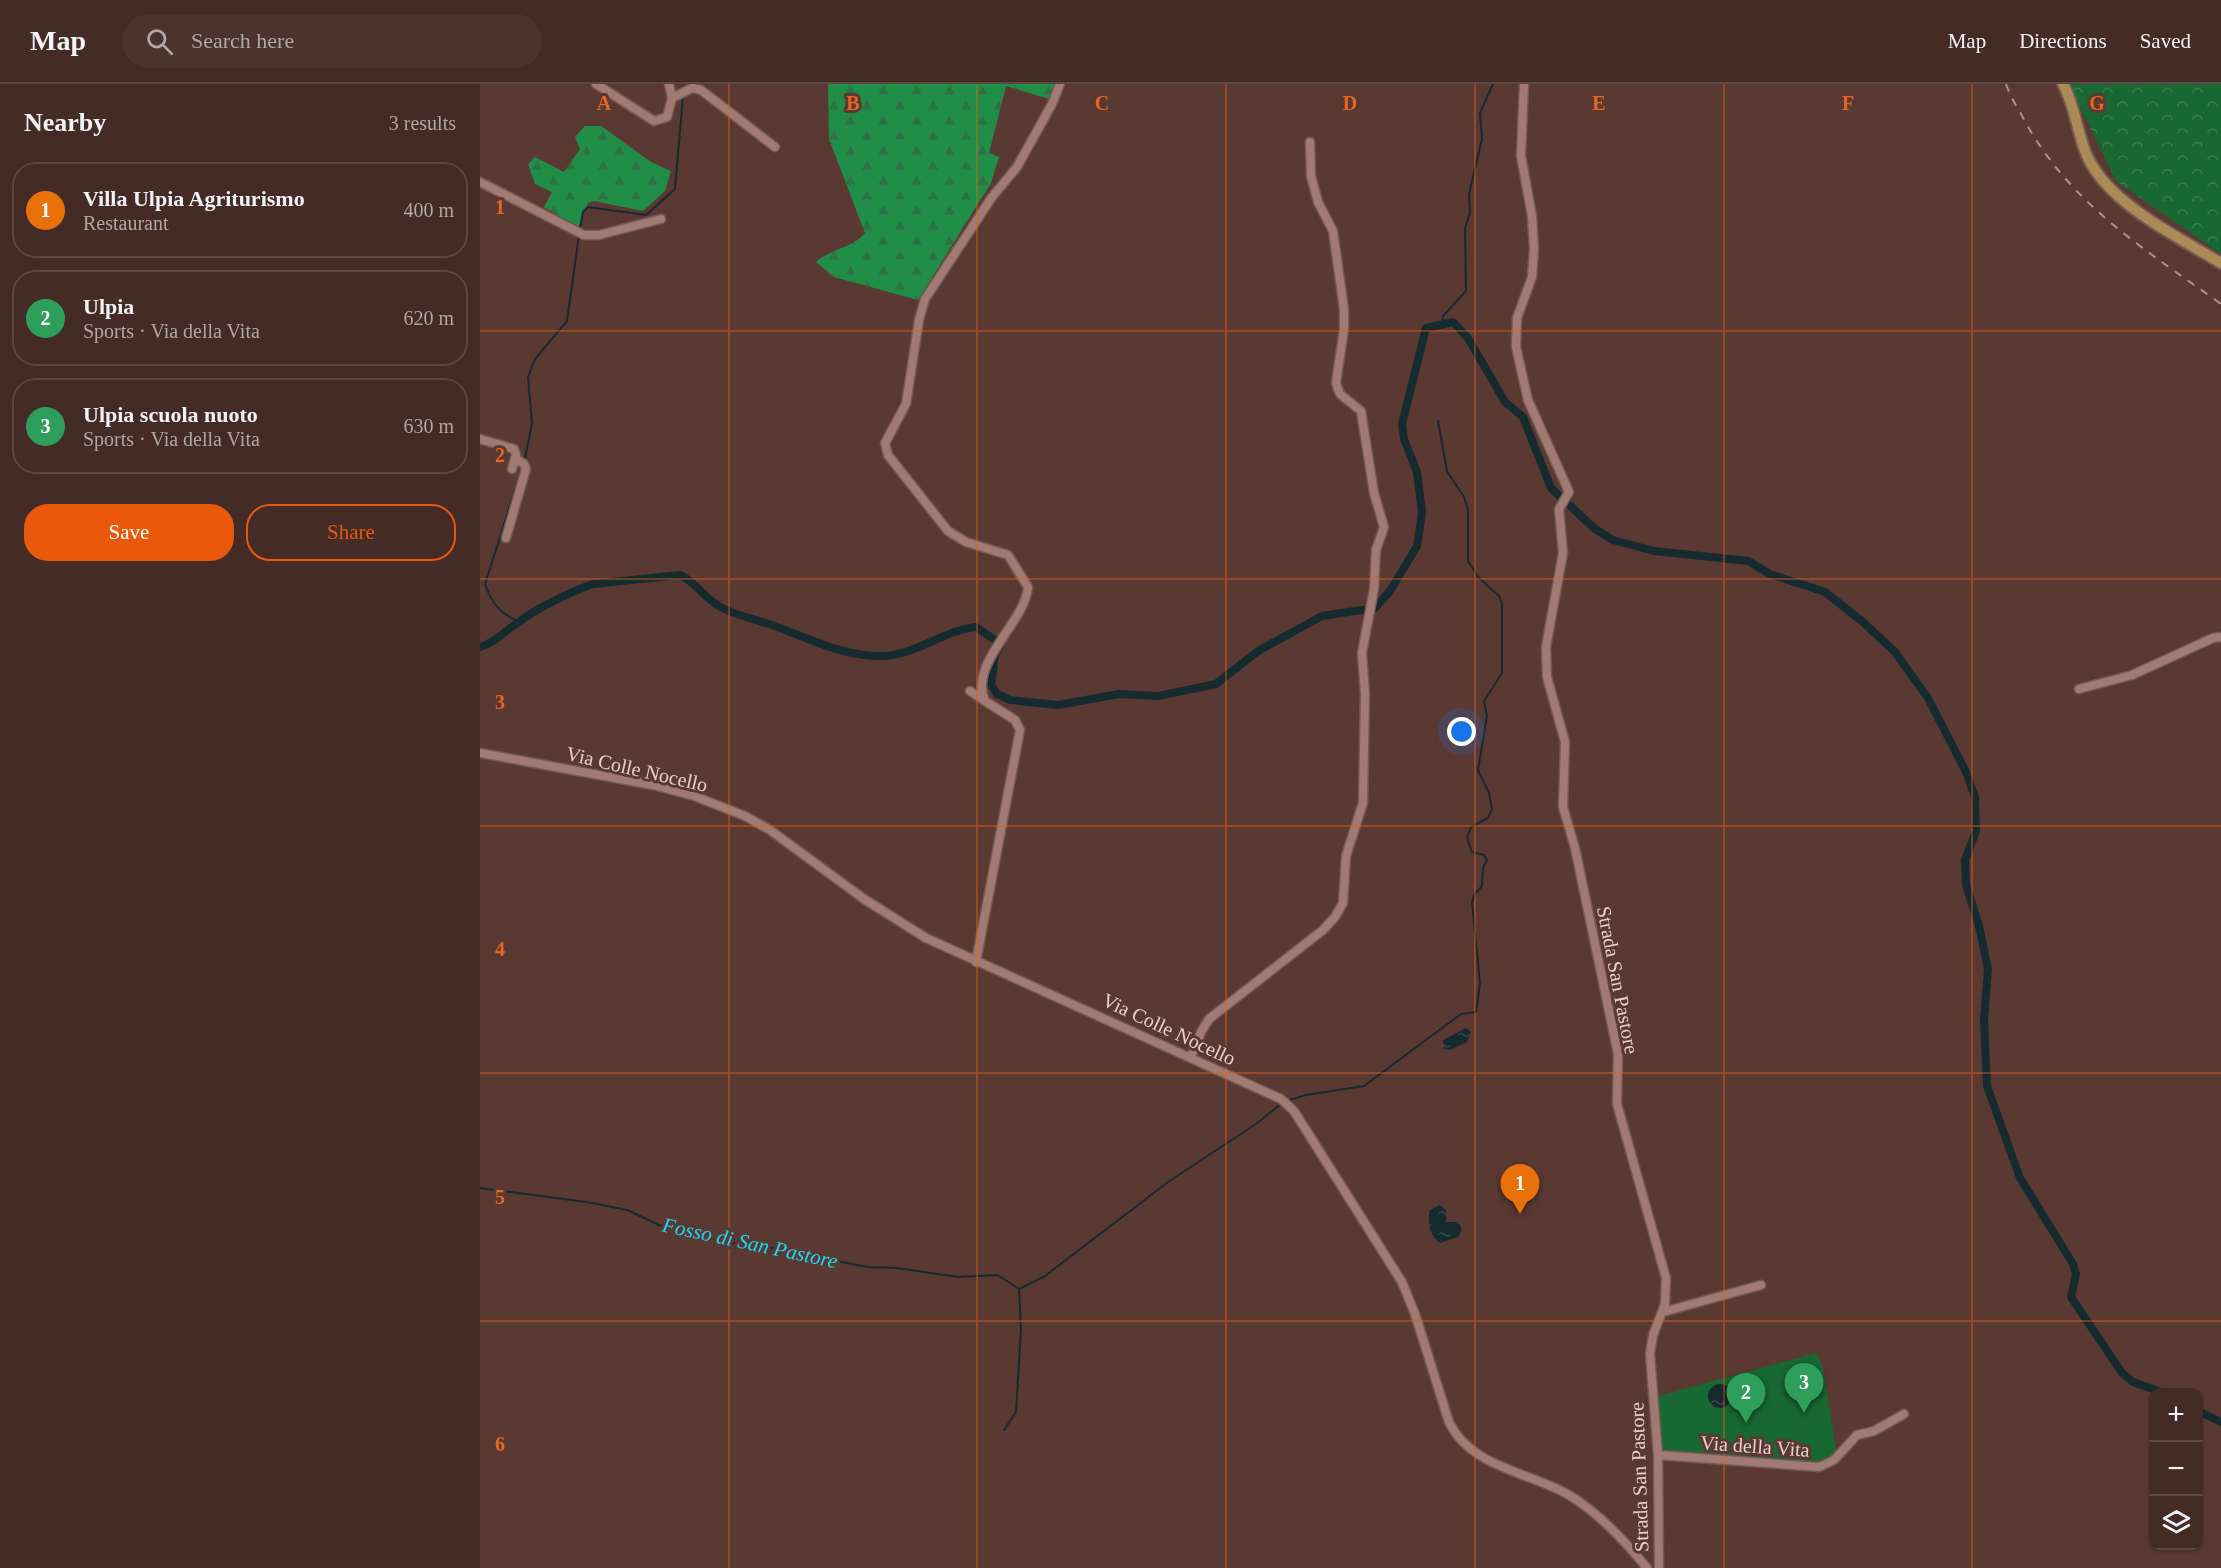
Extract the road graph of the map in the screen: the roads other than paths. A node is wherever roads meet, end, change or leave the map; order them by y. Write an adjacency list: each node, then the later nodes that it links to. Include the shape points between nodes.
1 (596, 84): 6 (street, via 651,121 666,117)
2 (669, 84): 6 (street)
3 (1060, 84): 19 (street, via 1017,167 992,197 925,299 906,404 885,443 888,455 948,531 966,542 1006,554 1026,581 1028,590 1022,607 988,664 981,689)
4 (1524, 84): 24 (street, Strada San Pastore, via 1521,156 1534,249 1532,277 1517,318 1517,356 1528,400 1568,489 1560,506 1563,558 1545,652 1549,687 1565,743 1561,796 1618,1054 1617,1104 1665,1274)
5 (2063, 84): 11 (main road, via 2087,157 2099,178 2160,227)
6 (679, 95): 8 (street, via 694,88 701,90)
7 (1310, 142): 22 (street, via 1311,176 1318,202 1333,231 1344,305 1336,384 1340,394 1356,404 1362,414 1374,494 1384,523 1376,550 1362,657 1364,792 1361,815 1346,856 1342,906 1323,930 1209,1019)
8 (775, 147)
9 (480, 182): 10 (street, via 584,235 599,235)
10 (661, 219)
11 (2221, 263)
12 (480, 439): 13 (street, via 511,446 516,452)
13 (515, 459): 14 (street); 15 (street, via 526,469)
14 (512, 469)
15 (506, 538)
16 (2221, 637): 17 (street, via 2132,675)
17 (2079, 689)
18 (970, 691): 19 (street)
19 (985, 701): 21 (street, via 1015,720 1020,730)
20 (480, 753): 21 (street, Via Colle Nocello, via 653,785 723,807 770,830 904,926)
21 (976, 962): 22 (street, Via Colle Nocello)
22 (1191, 1057): 27 (street, Via Colle Nocello, via 1275,1095 1294,1112 1402,1282 1449,1422 1460,1440 1480,1456 1575,1499 1600,1518)
23 (1761, 1285): 24 (street)
24 (1663, 1312): 26 (street, Strada San Pastore, via 1650,1354)
25 (1904, 1414): 26 (street, Via della Vita, via 1874,1431 1857,1435 1834,1460 1819,1467)
26 (1658, 1455): 28 (street, Strada San Pastore)
27 (1647, 1568)
28 (1659, 1568)

